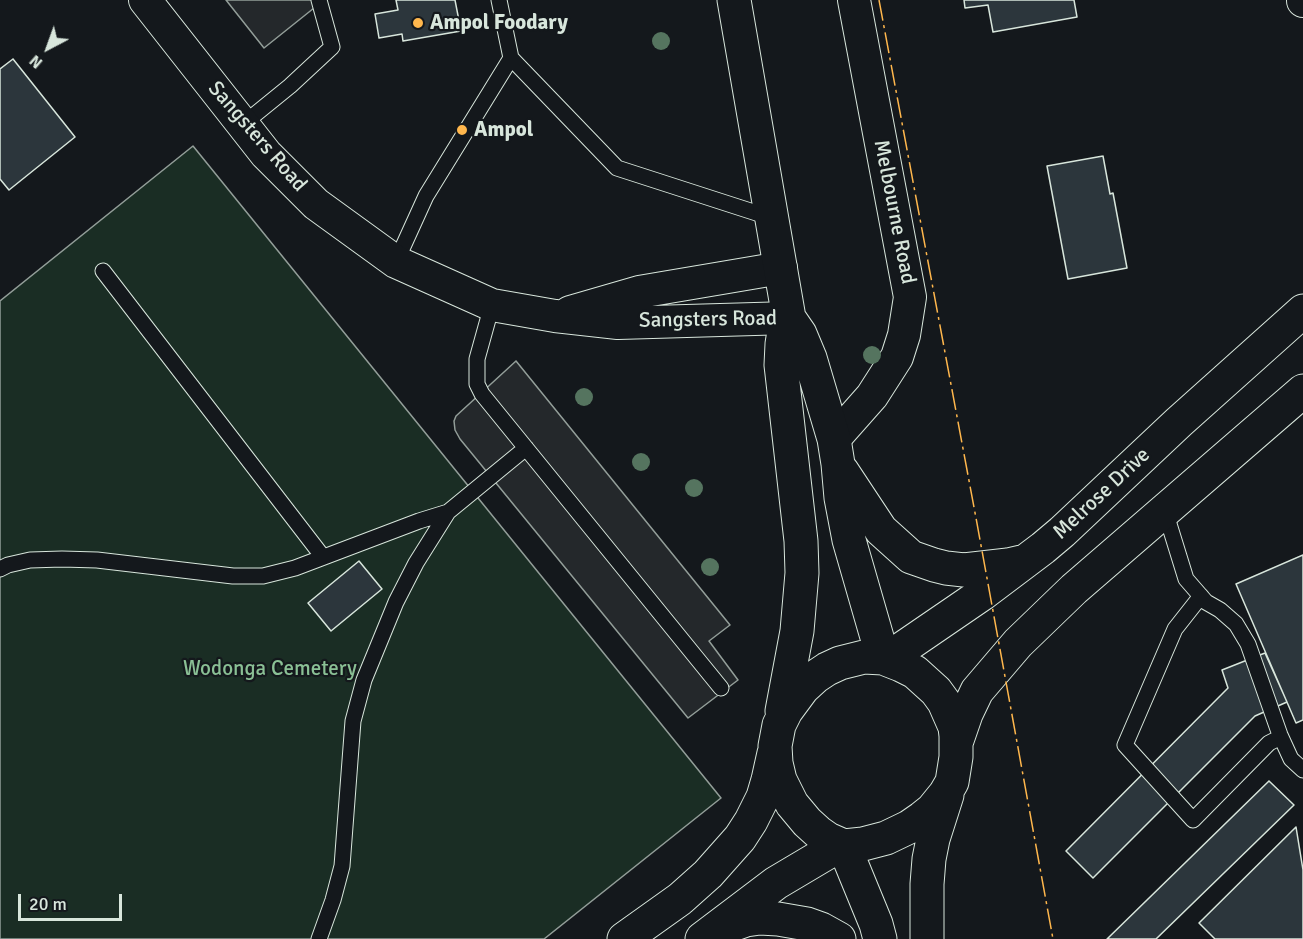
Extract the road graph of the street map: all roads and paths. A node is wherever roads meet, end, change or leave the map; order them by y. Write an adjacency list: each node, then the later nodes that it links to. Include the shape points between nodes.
1 (145, 0): 7 (street, Sangsters Road)
2 (320, 0): 7 (lane, via 332,47)
3 (499, 0): 6 (lane)
4 (734, 0): 8 (main road)
5 (854, 0): 18 (street, Melbourne Road, via 910,297 897,357)
6 (511, 58): 8 (lane, via 617,168); 9 (lane, via 426,196)
7 (242, 125): 9 (street, Sangsters Road, via 316,204)
8 (772, 218): 10 (main road)
9 (396, 262): 12 (street, Sangsters Road)
10 (780, 268): 14 (street, Sangsters Road, via 639,292); 15 (main road)
11 (103, 271): 21 (lane)
12 (492, 305): 14 (street, Sangsters Road); 17 (lane, via 477,359 477,384)
13 (1302, 314): 22 (main road, Melrose Drive)
14 (555, 316): 15 (street, Sangsters Road, via 618,323)
15 (789, 318): 18 (main road, via 810,358); 27 (main road, via 781,365 802,573 797,631)
16 (1303, 391): 19 (main road)
17 (526, 448): 20 (lane); 26 (lane)
18 (836, 452): 22 (main road, via 881,530 911,557 964,570); 25 (main road, via 849,540)
19 (1165, 511): 24 (lane, via 1185,579); 29 (main road, via 1018,643 977,691)
20 (448, 512): 21 (lane); 33 (lane, via 406,582 364,680 352,721 342,866)
21 (323, 557): 23 (lane, via 257,576 74,559 30,560)
22 (1026, 561): 25 (main road, Melrose Drive)
23 (0, 569)
24 (1201, 596): 28 (lane, via 1236,624 1248,644); 28 (lane, via 1175,628 1125,746 1193,820 1269,742)
25 (885, 658): 27 (main road, via 852,659 815,677 793,699); 29 (main road, via 915,672 936,691 951,716)
26 (721, 688)
27 (777, 735): 32 (main road, via 776,763 792,804 818,832); 34 (main road, via 763,797 740,838 687,893)
28 (1281, 737): 30 (lane, via 1291,759)
29 (956, 744): 31 (main road)
30 (1303, 770)
31 (951, 782): 32 (main road, via 940,802 909,827 886,838); 38 (main road, via 929,859)
32 (842, 845): 35 (main road, via 776,883); 37 (main road)
33 (319, 939)
34 (624, 939)
35 (703, 939): 36 (main road, via 725,927 760,918 807,924)
36 (838, 939)
37 (880, 939)
38 (927, 939)

